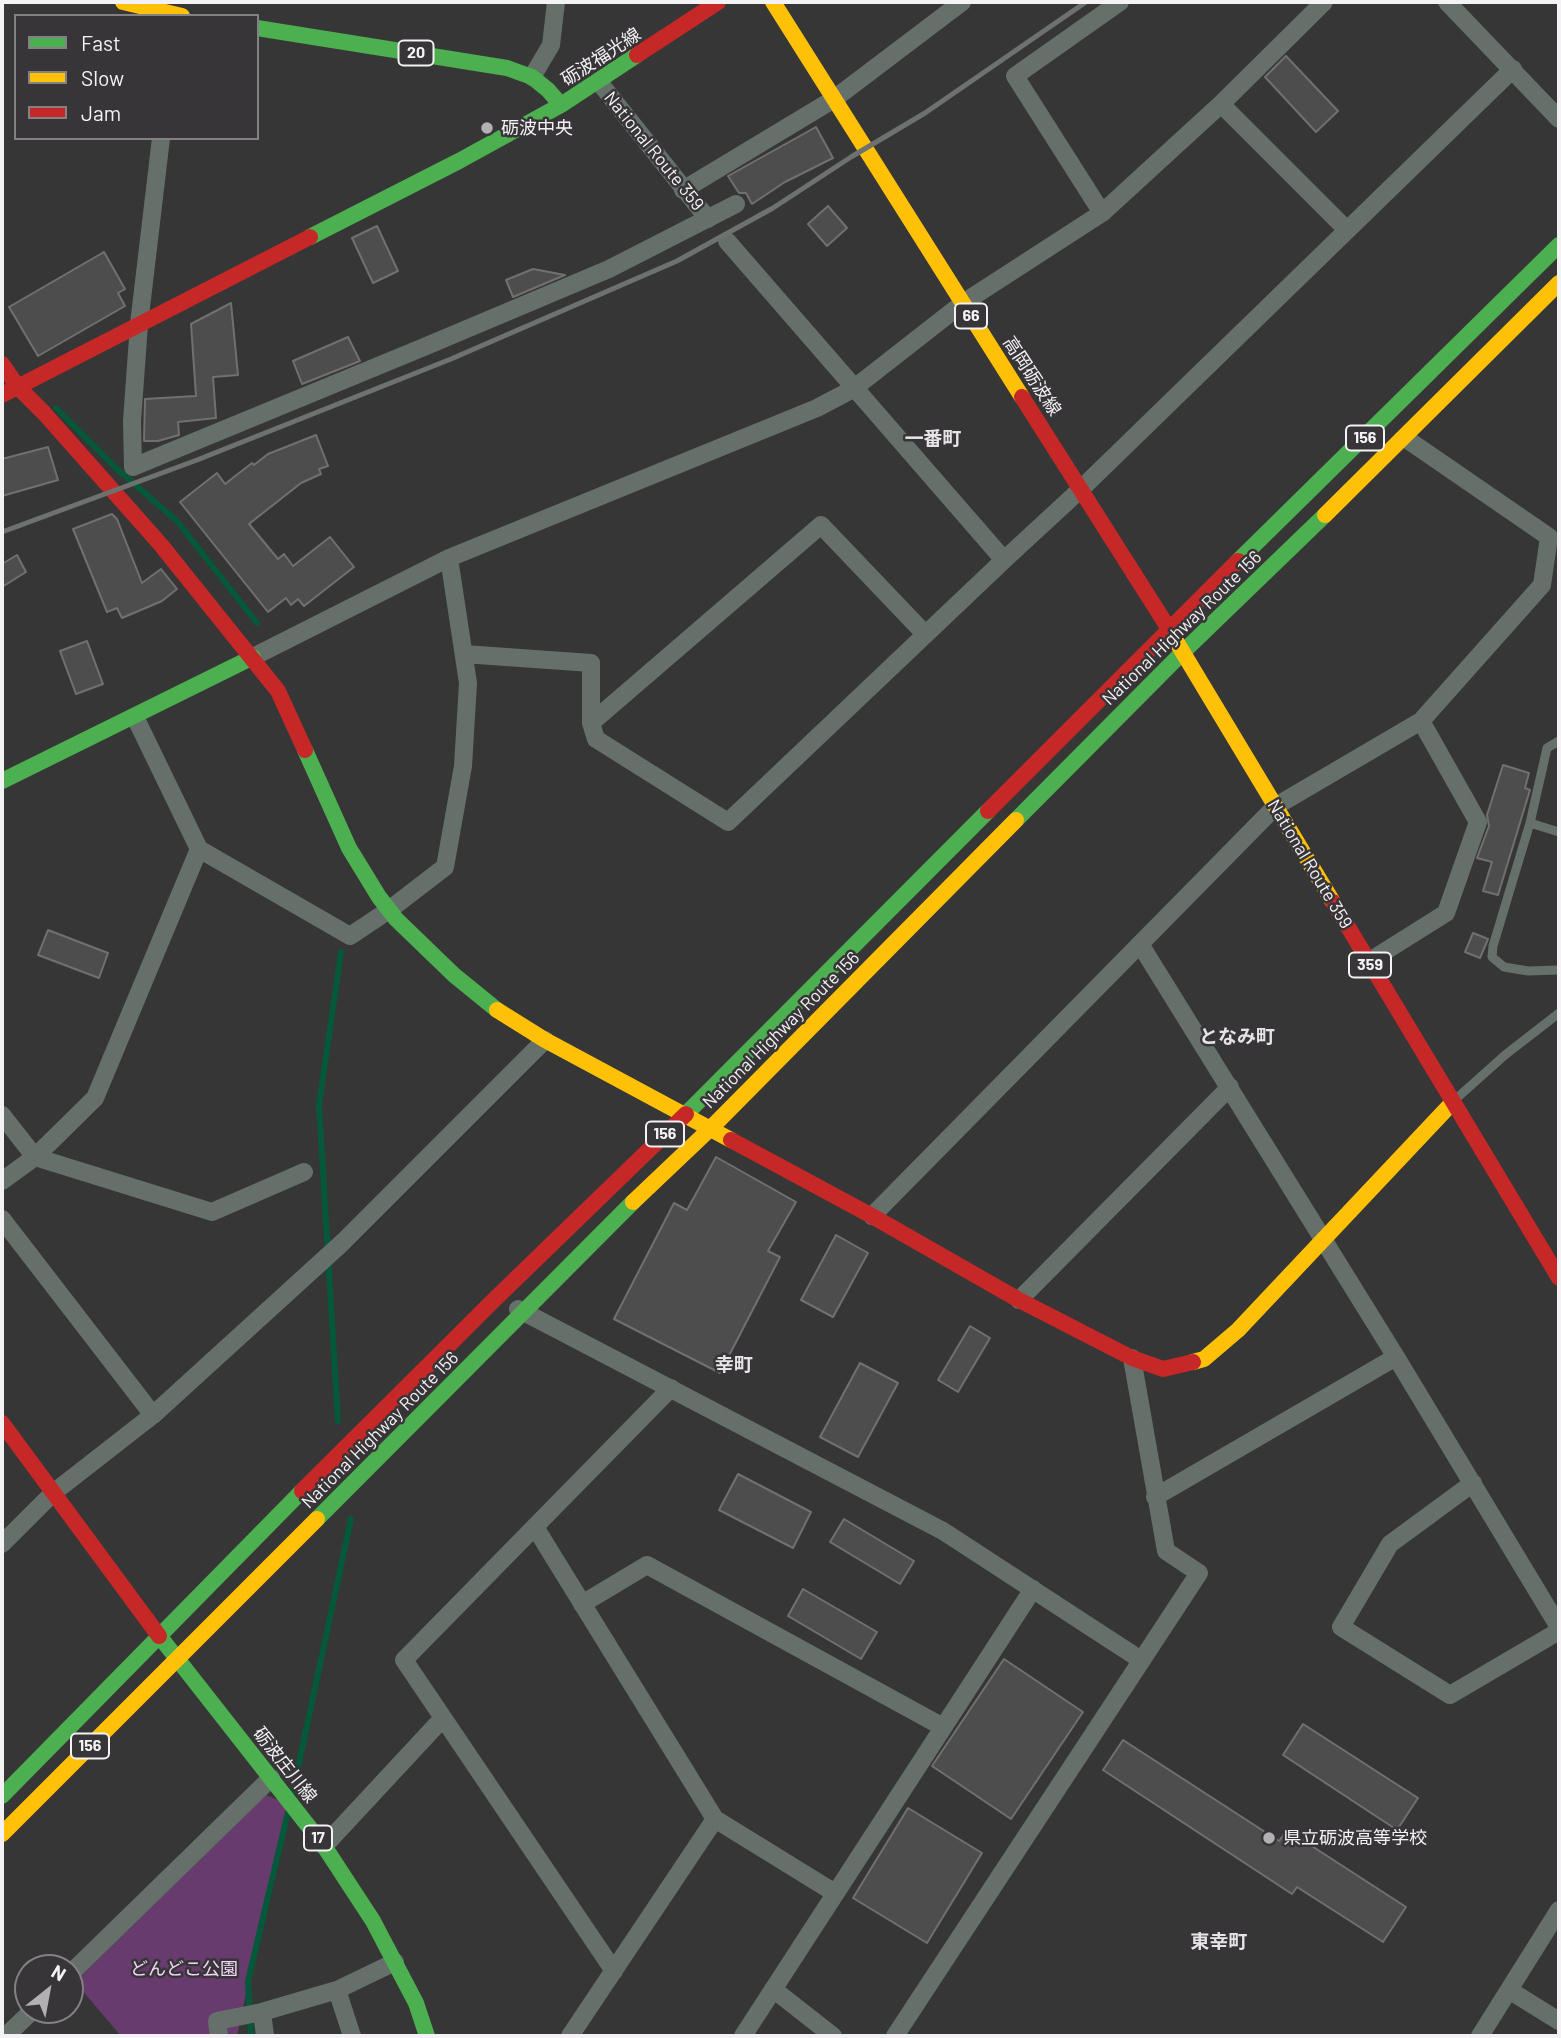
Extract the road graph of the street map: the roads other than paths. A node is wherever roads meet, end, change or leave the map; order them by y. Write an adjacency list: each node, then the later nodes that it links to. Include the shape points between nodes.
1 (123, 2): 9 (main road)
2 (556, 2): 12 (street, via 551,45)
3 (718, 2): 13 (main road, 砺波福光線)
4 (773, 2): 14 (main road, 高岡砺波線 / 66)
5 (962, 2): 14 (street)
6 (1120, 2): 21 (street, via 1015,76)
7 (1324, 2): 15 (street)
8 (1447, 2): 11 (street)
9 (178, 12)
10 (259, 28): 12 (main road, 砺波福光線 / 20, via 507,68)
11 (1513, 69): 17 (street); 23 (street)
12 (532, 77): 16 (main road, 砺波福光線 / 20)
13 (599, 82): 16 (main road, 砺波福光線); 19 (street, National Route 359)
14 (834, 99): 19 (street); 27 (main road, 高岡砺波線 / 66)
15 (1221, 104): 21 (street); 23 (street)
16 (561, 105): 28 (main road)
17 (1559, 119)
18 (161, 140): 28 (street)
19 (684, 190): 22 (street, National Route 359)
20 (736, 204): 22 (street)
21 (1102, 213): 27 (street)
22 (708, 219): 28 (street, via 609,269 133,467)
23 (1347, 230): 34 (street)
24 (727, 241): 31 (street)
25 (1559, 245): 37 (main road, National Highway Route 156 / 156)
26 (1559, 283): 33 (main road, National Highway Route 156 / 156)
27 (963, 303): 31 (street); 34 (main road, 高岡砺波線 / 66)
28 (139, 324): 30 (main road)
29 (2, 364): 30 (main road)
30 (18, 387): 32 (main road); 41 (main road, via 161,545)
31 (853, 389): 35 (street, via 817,408); 36 (street)
32 (2, 396)
33 (1405, 438): 39 (main road, National Highway Route 156 / 156); 43 (street, via 1549,537 1542,585)
34 (1082, 488): 36 (street); 37 (main road, 高岡砺波線 / 66)
35 (449, 558): 40 (street); 41 (street)
36 (1004, 560): 38 (street)
37 (1169, 629): 39 (main road, National Route 359 / 359); 60 (main road, National Highway Route 156 / 156)
38 (925, 634): 44 (street, via 728,822 596,739); 44 (street, via 821,525)
39 (1183, 652): 47 (main road, National Route 359 / 359); 61 (main road, National Highway Route 156 / 156)
40 (464, 654): 44 (street, via 591,663); 51 (street, via 468,683 463,766 445,867)
41 (253, 657): 42 (main road); 51 (main road, via 278,691 349,848)
42 (135, 717): 46 (main road); 50 (street)
43 (1421, 720): 47 (street); 53 (street, via 1478,822 1446,914)
44 (591, 723)
45 (1559, 741): 48 (lane, via 1547,748)
46 (2, 782)
47 (1276, 806): 52 (street); 53 (main road, National Route 359 / 359)
48 (1530, 823): 49 (lane); 54 (lane, via 1492,957 1504,967)
49 (1559, 832)
50 (199, 849): 51 (street, via 350,936); 62 (street, via 95,1098)
51 (389, 910): 56 (main road, via 454,975)
52 (1140, 944): 57 (street); 65 (street)
53 (1368, 962): 58 (main road, National Route 359 / 359)
54 (1559, 970)
55 (1559, 1013): 58 (lane)
56 (545, 1040): 60 (main road); 75 (street, via 343,1242)
57 (1230, 1087): 67 (street); 70 (street)
58 (1453, 1102): 67 (main road); 68 (main road, National Route 359 / 359)
59 (2, 1115): 62 (street)
60 (685, 1115): 61 (main road); 69 (main road, National Highway Route 156 / 156)
61 (711, 1128): 65 (main road); 71 (main road, National Highway Route 156 / 156)
62 (35, 1157): 63 (street, via 212,1212); 64 (street)
63 (304, 1172)
64 (2, 1181)
65 (872, 1216): 70 (main road)
66 (2, 1219): 75 (street)
67 (1323, 1239): 72 (street); 73 (main road, via 1238,1330 1204,1359 1163,1369)
68 (1559, 1278)
69 (497, 1297): 71 (street); 85 (main road, National Highway Route 156 / 156)
70 (1019, 1300): 73 (main road)
71 (525, 1312): 74 (street); 86 (main road, National Highway Route 156 / 156)
72 (1396, 1356): 77 (street); 79 (street)
73 (1132, 1357): 79 (street)
74 (671, 1388): 80 (street); 82 (street, via 943,1531)
75 (153, 1415): 78 (street)
76 (2, 1423): 78 (main road, 砺波庄川線)
77 (1473, 1483): 84 (street); 84 (street, via 1390,1544 1341,1626 1450,1695)
78 (53, 1493): 81 (street); 85 (main road, 砺波庄川線)
79 (1155, 1497): 87 (street, via 1166,1551 1199,1573)
80 (535, 1527): 83 (street); 88 (street, via 404,1660)
81 (2, 1544)
82 (1033, 1589): 87 (street); 89 (street)
83 (582, 1604): 89 (street, via 647,1565); 92 (street)
84 (1559, 1629)
85 (159, 1636): 86 (main road, 砺波庄川線 / 17); 91 (main road, National Highway Route 156 / 156)
86 (178, 1658): 90 (main road, 砺波庄川線 / 17); 93 (main road, National Highway Route 156 / 156)
87 (1141, 1660): 112 (street)
88 (443, 1718): 94 (street); 99 (street)
89 (943, 1727): 95 (street)
90 (271, 1778): 94 (main road, 砺波庄川線 / 17); 97 (street)
91 (2, 1796)
92 (715, 1819): 95 (street); 99 (street)
93 (2, 1834)
94 (324, 1846): 98 (main road, 砺波庄川線 / 17)
95 (835, 1893): 100 (street)
96 (1556, 1921): 102 (street)
97 (84, 1960)
98 (395, 1962): 101 (street); 108 (main road, 砺波庄川線 / 17)
99 (614, 1971): 109 (street)
100 (773, 1989): 110 (street); 111 (street)
101 (337, 1990): 103 (street); 107 (street)
102 (1509, 1990): 104 (street); 113 (street)
103 (262, 2012): 105 (street, via 217,2021); 106 (street)
104 (1559, 2021)
105 (219, 2036)
106 (264, 2036)
107 (352, 2036)
108 (427, 2036)
109 (570, 2036)
110 (743, 2036)
111 (833, 2036)
112 (895, 2036)
113 (1480, 2036)

